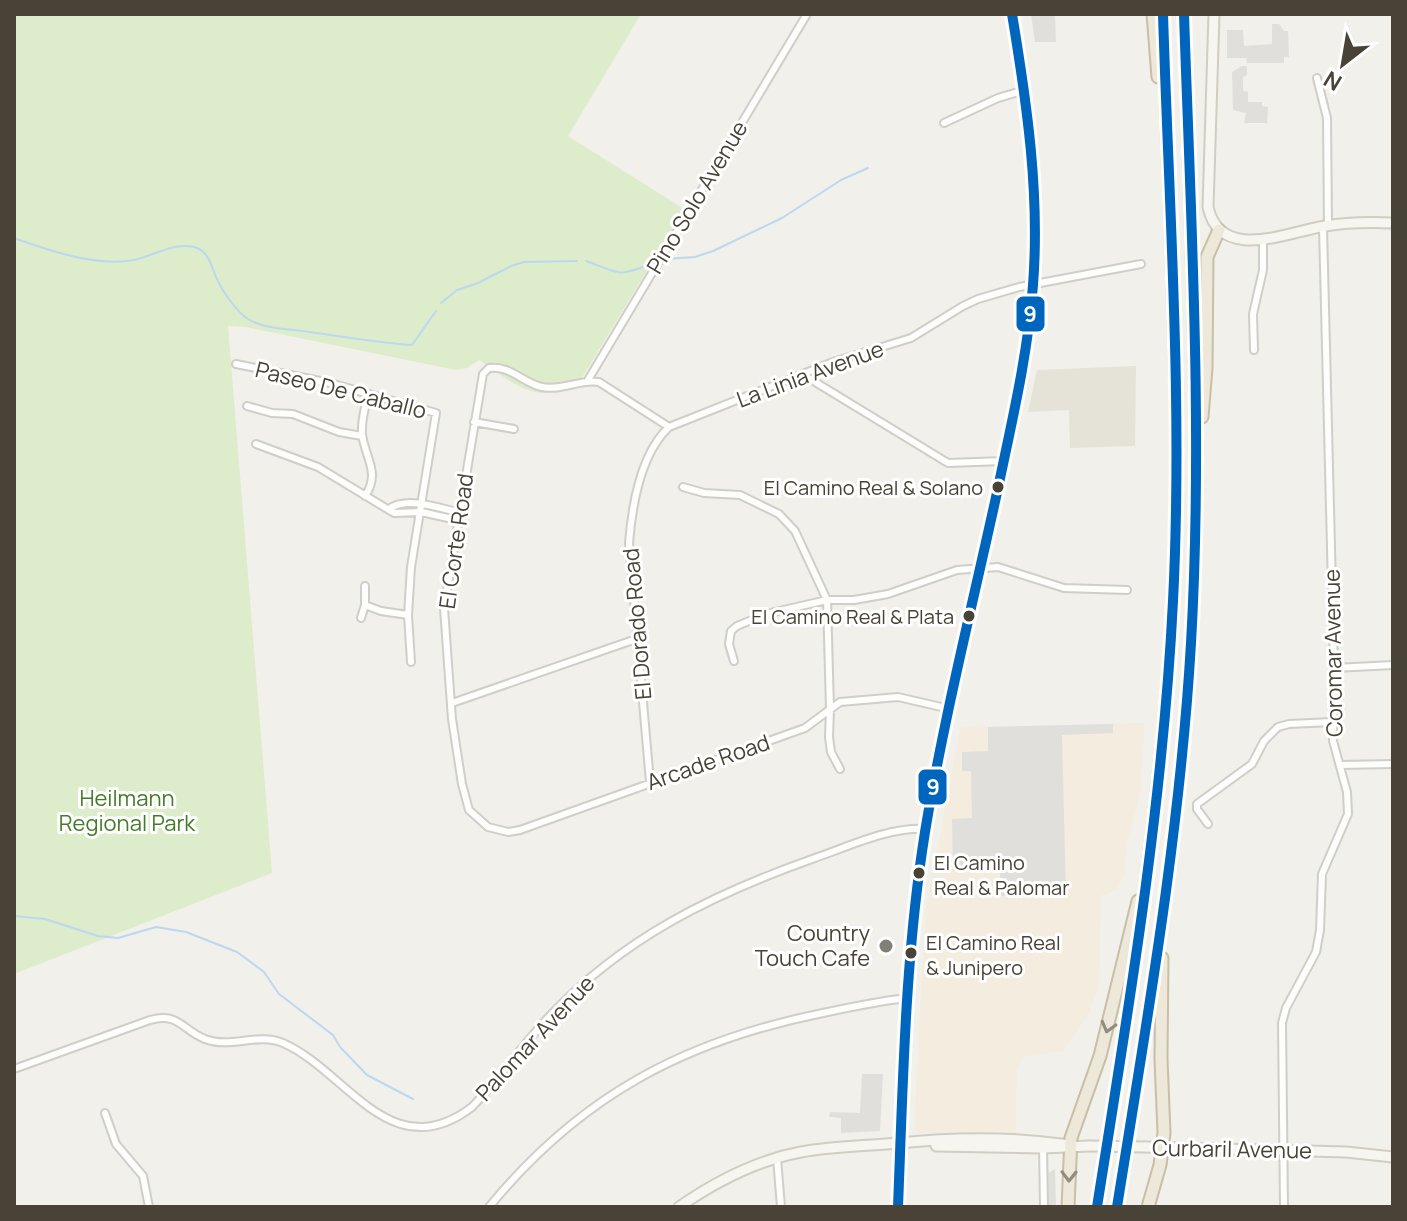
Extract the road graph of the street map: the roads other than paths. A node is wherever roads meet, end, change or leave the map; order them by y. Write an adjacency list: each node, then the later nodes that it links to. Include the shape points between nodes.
1 (807, 14): 20 (street, Pino Solo Avenue)
2 (1012, 14): 8 (main road)
3 (1153, 14): 10 (highway)
4 (1163, 14): 10 (highway)
5 (1184, 14): 29 (highway)
6 (1214, 14): 13 (main road, via 1208,207)
7 (1317, 78): 12 (street, Coromar Avenue, via 1327,118)
8 (1025, 90): 9 (street); 16 (main road, via 1035,191)
9 (944, 123)
10 (1167, 159): 57 (highway, via 1175,557)
11 (1393, 223): 12 (main road)
12 (1325, 226): 14 (main road); 45 (street, Coromar Avenue)
13 (1219, 230): 14 (main road, via 1232,238); 29 (highway, via 1207,257 1206,368)
14 (1263, 239): 17 (street)
15 (1141, 264): 16 (street, La Linia Avenue)
16 (1033, 285): 19 (street, La Linia Avenue, via 978,299 911,338); 28 (main road)
17 (1254, 350)
18 (236, 364): 21 (street, Paseo De Caballo)
19 (802, 374): 24 (street, La Linia Avenue); 28 (street, via 948,463)
20 (588, 380): 23 (street, El Corte Road, via 546,388 503,368 487,370); 24 (street, via 608,386)
21 (368, 395): 26 (street); 32 (street, Paseo De Caballo, via 436,413)
22 (247, 406): 26 (street)
23 (474, 422): 25 (street); 33 (street, El Corte Road)
24 (669, 427): 41 (street, El Dorado Road, via 649,457 630,531)
25 (514, 429)
26 (362, 436): 31 (street, via 373,472)
27 (256, 444): 31 (street, via 318,467)
28 (1004, 461): 34 (main road)
29 (1197, 469): 58 (highway, via 1186,715)
30 (683, 487): 37 (street, via 740,495 785,519)
31 (365, 496): 32 (street, via 389,509)
32 (422, 509): 33 (street); 39 (street, Paseo De Caballo)
33 (457, 516): 46 (street, El Corte Road, via 444,608)
34 (981, 568): 36 (street, via 1006,569 1064,588); 37 (street, via 949,571 870,598); 48 (main road)
35 (365, 586): 38 (street)
36 (1127, 590)
37 (827, 600): 42 (street, via 737,626 729,636); 47 (street)
38 (365, 605): 39 (street); 40 (street)
39 (408, 615): 43 (street, Paseo De Caballo)
40 (361, 618)
41 (639, 638): 46 (street); 53 (street, El Dorado Road)
42 (734, 661)
43 (411, 662)
44 (1393, 665): 45 (street)
45 (1334, 668): 49 (street, Coromar Avenue)
46 (452, 703): 54 (street, El Corte Road)
47 (830, 709): 48 (street, Arcade Road, via 840,702 898,697); 52 (street, via 831,752); 53 (street, Arcade Road, via 805,728)
48 (951, 709): 56 (main road)
49 (1332, 722): 51 (street, Coromar Avenue); 55 (street, via 1273,730 1252,764 1197,804)
50 (1393, 764): 51 (street)
51 (1340, 765): 66 (street, Coromar Avenue, via 1348,814 1322,874 1316,952 1282,1023)
52 (840, 769)
53 (650, 782): 54 (street, Arcade Road, via 508,832 488,827)
54 (469, 810)
55 (1208, 824)
56 (926, 829): 59 (main road); 60 (street, Palomar Avenue, via 895,831 751,880 673,920 585,980 472,1107 441,1124 411,1126 387,1118 279,1041 216,1042 166,1017)
57 (1153, 842): 64 (highway, one-way to 64, via 1109,1024); 76 (highway)
58 (1161, 935): 65 (highway); 77 (highway)
59 (907, 998): 62 (main road); 70 (street, via 789,1020 660,1065 581,1114 515,1175)
60 (14, 1069)
61 (105, 1113): 69 (street, via 116,1144 143,1176)
62 (901, 1143): 63 (main road, Curbaril Avenue); 68 (main road, Curbaril Avenue); 73 (main road)
63 (1043, 1145): 64 (main road, Curbaril Avenue); 74 (street)
64 (1070, 1145): 65 (main road, Curbaril Avenue, bridge); 75 (highway, one-way to 75)
65 (1163, 1148): 66 (main road, Curbaril Avenue); 78 (highway)
66 (1284, 1151): 67 (main road, Curbaril Avenue); 79 (street, Coromar Avenue)
67 (1393, 1157)
68 (777, 1158): 71 (main road, Curbaril Avenue); 72 (street)
69 (149, 1207)
70 (489, 1207)
71 (679, 1207)
72 (781, 1207)
73 (898, 1207)
74 (1044, 1207)
75 (1068, 1207)
76 (1097, 1207)
77 (1117, 1207)
78 (1148, 1207)
79 (1284, 1207)

